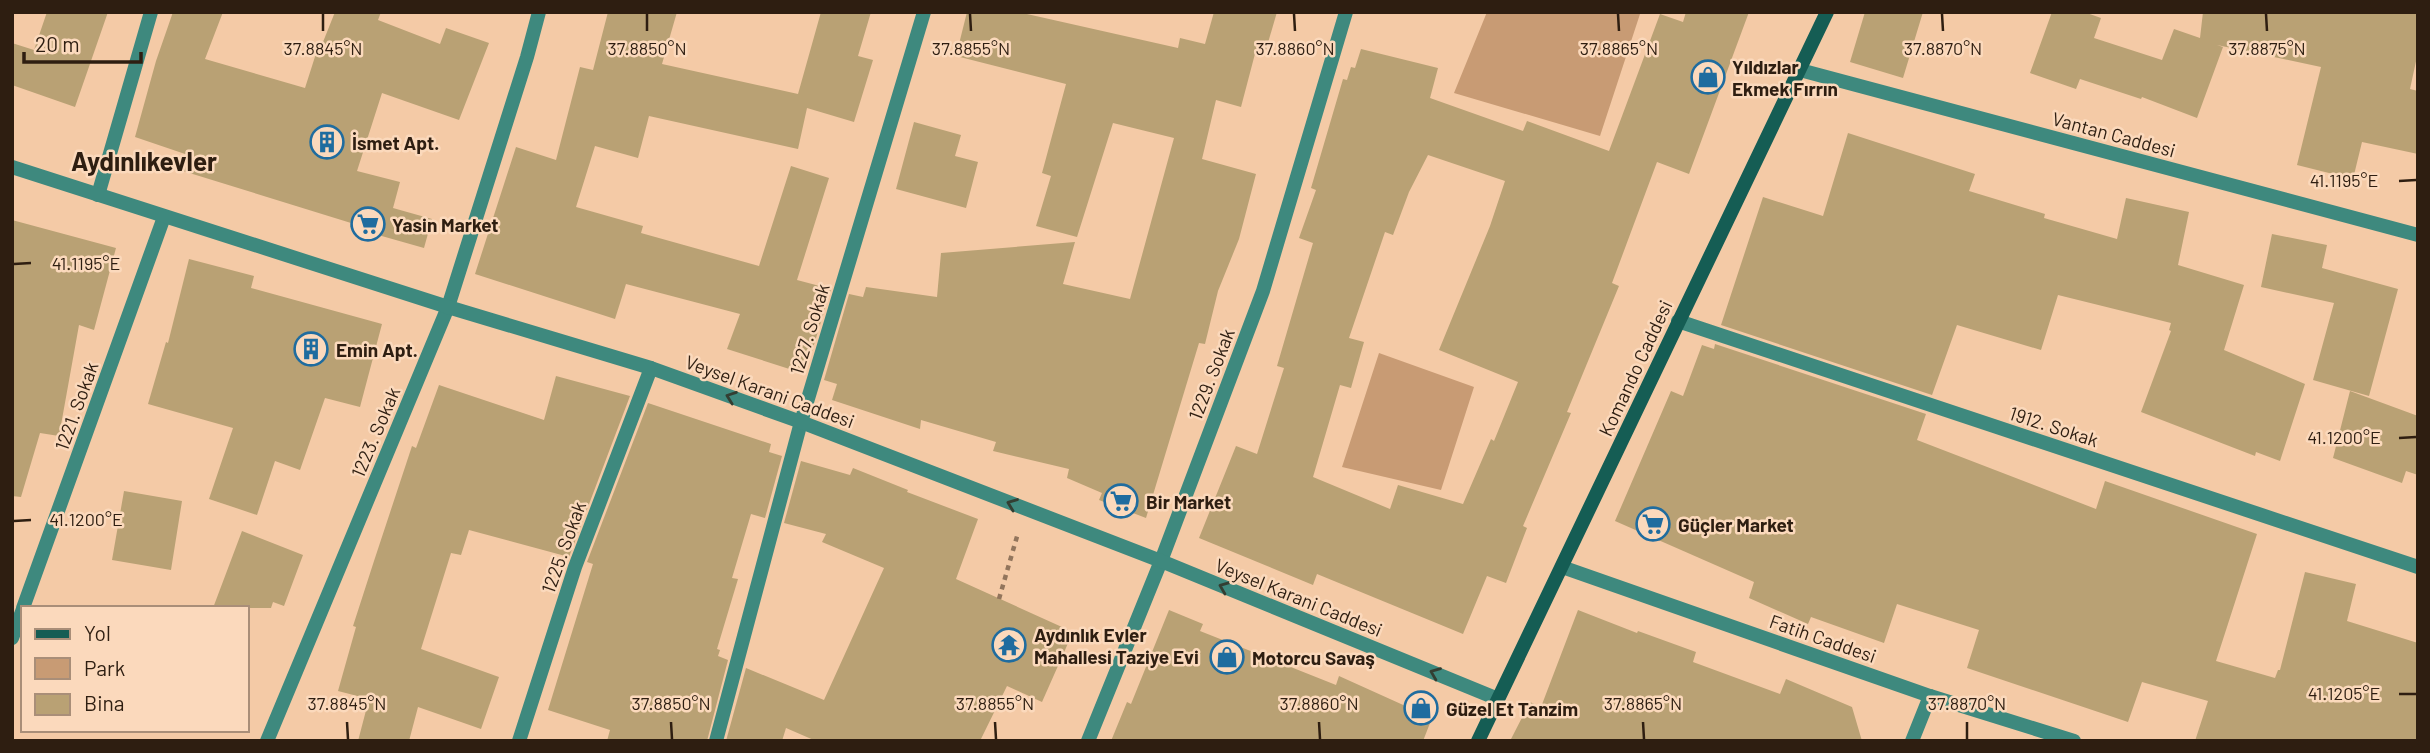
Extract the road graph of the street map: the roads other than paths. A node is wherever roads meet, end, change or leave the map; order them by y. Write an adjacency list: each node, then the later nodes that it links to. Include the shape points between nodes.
1 (151, 12): 8 (street)
2 (539, 12): 11 (street, 1223. Sokak)
3 (924, 12): 14 (street, 1227. Sokak)
4 (1346, 12): 15 (street, 1229. Sokak, via 1263,291)
5 (1826, 12): 6 (main road, Komando Caddesi)
6 (1800, 70): 10 (street, Vantan Caddesi); 12 (main road, Komando Caddesi)
7 (12, 167): 8 (street, Veysel Karani Caddesi)
8 (98, 195): 9 (street, Veysel Karani Caddesi)
9 (164, 217): 11 (street, Veysel Karani Caddesi); 18 (street, 1221. Sokak)
10 (2418, 235)
11 (448, 307): 13 (street, Veysel Karani Caddesi); 23 (street, 1223. Sokak)
12 (1678, 321): 16 (main road, Komando Caddesi); 17 (street, 1912. Sokak)
13 (650, 368): 14 (street, Veysel Karani Caddesi, one-way to 13); 24 (street, 1225. Sokak, via 575,567)
14 (801, 422): 15 (street, Veysel Karani Caddesi, one-way to 14); 25 (street, 1227. Sokak)
15 (1161, 561): 22 (street, Veysel Karani Caddesi, one-way to 15); 26 (street, 1229. Sokak)
16 (1562, 567): 21 (street, Fatih Caddesi); 22 (main road, Komando Caddesi)
17 (2418, 567)
18 (24, 606)
19 (21, 613): 20 (street, 1221. Sokak)
20 (12, 638)
21 (1930, 696): 28 (street); 29 (street, Fatih Caddesi)
22 (1498, 699): 27 (main road, Komando Caddesi)
23 (267, 741)
24 (519, 741)
25 (716, 741)
26 (1088, 741)
27 (1478, 741)
28 (1912, 741)
29 (2074, 741)

